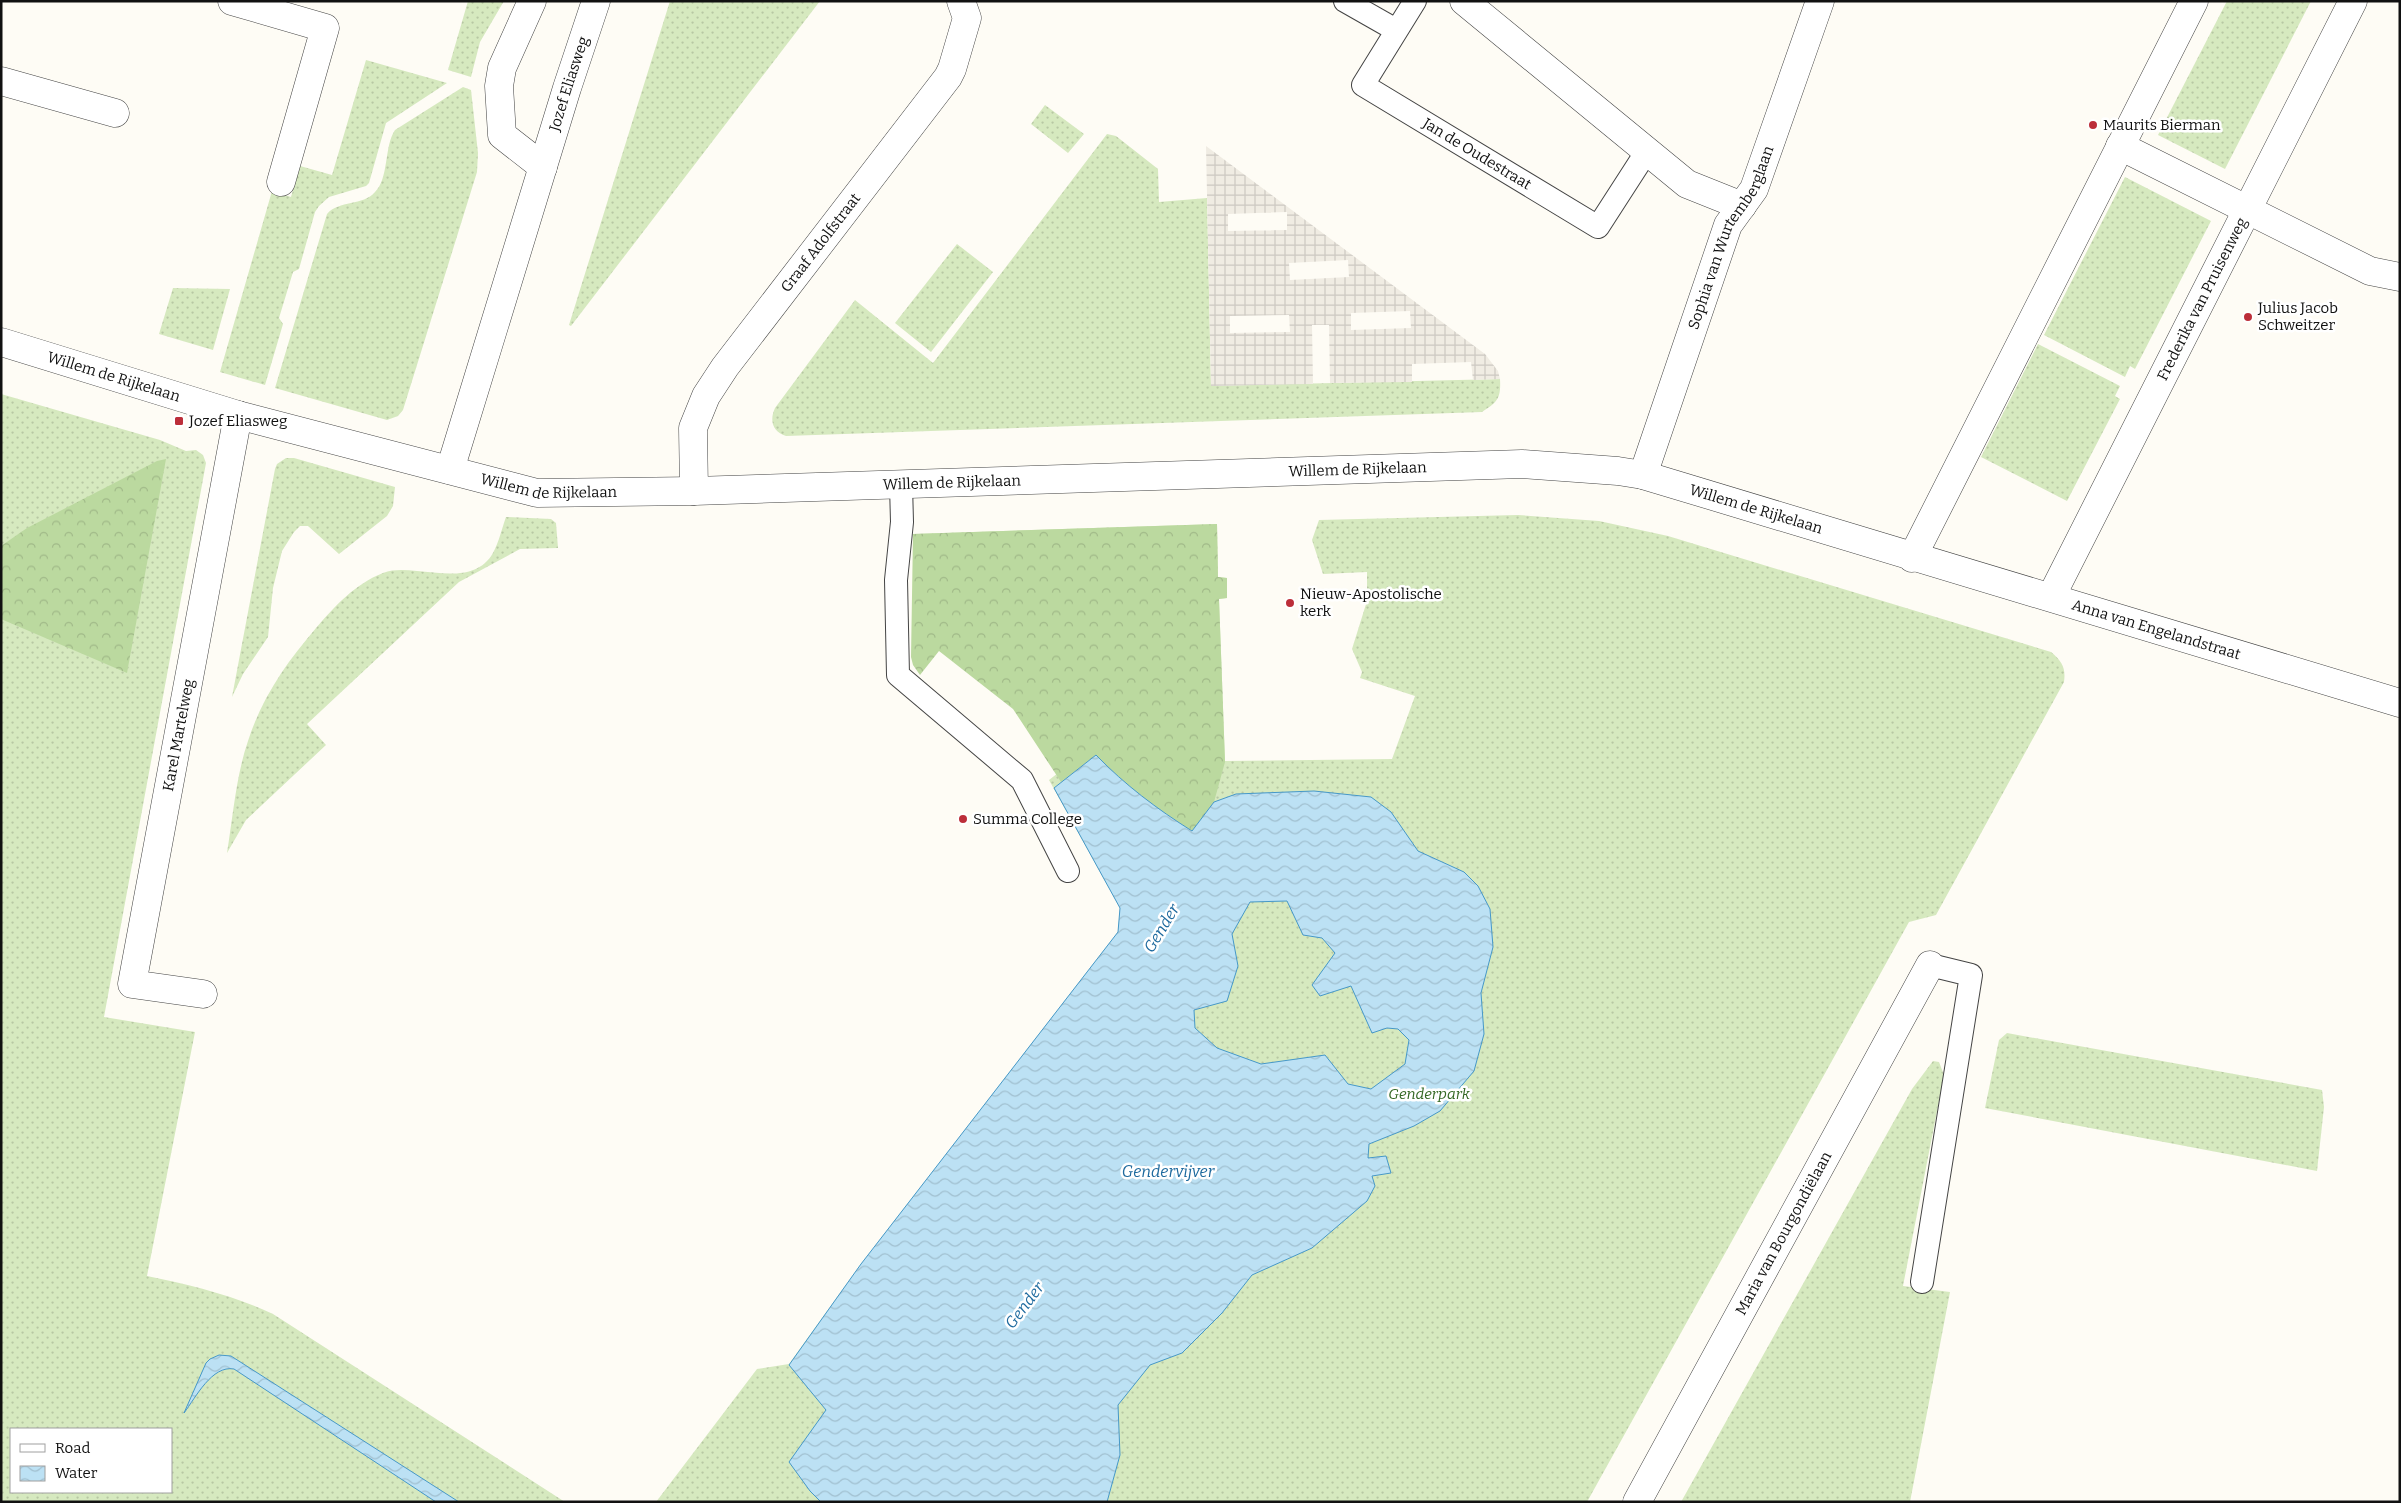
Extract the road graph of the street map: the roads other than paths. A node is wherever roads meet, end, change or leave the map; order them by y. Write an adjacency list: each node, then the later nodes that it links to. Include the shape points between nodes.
1 (232, 1): 17 (street, via 325,28)
2 (532, 1): 16 (street, via 508,53 498,86 502,135)
3 (596, 1): 16 (street, Jozef Eliasweg)
4 (961, 1): 26 (street, Graaf Adolfstraat, via 966,18 948,77 706,396 693,428)
5 (1345, 1): 11 (lane)
6 (1415, 1): 11 (lane, Jan de Oudestraat)
7 (1464, 1): 15 (street)
8 (1820, 1): 18 (street, Sophia van Wurtemberglaan, via 1754,189)
9 (2194, 1): 14 (street)
10 (2353, 1): 19 (street, Frederika van Pruisenweg)
11 (1396, 30): 15 (lane, Jan de Oudestraat, via 1363,86 1598,228)
12 (1, 81): 13 (street)
13 (115, 113)
14 (2120, 146): 19 (street); 27 (street)
15 (1647, 150): 18 (street, via 1687,184)
16 (543, 167): 23 (street, Jozef Eliasweg)
17 (282, 182)
18 (1742, 206): 24 (street, Sophia van Wurtemberglaan, via 1728,225)
19 (2246, 210): 20 (street, via 2370,271); 28 (street, Frederika van Pruisenweg)
20 (2400, 277)
21 (1, 342): 22 (street, Willem de Rijkelaan)
22 (238, 415): 23 (street, Willem de Rijkelaan); 32 (street, Karel Martelweg, via 132,984)
23 (450, 470): 26 (street, Willem de Rijkelaan, via 537,493)
24 (1643, 475): 25 (street, Willem de Rijkelaan, via 1522,464); 27 (street, Willem de Rijkelaan)
25 (901, 485): 26 (street, Willem de Rijkelaan); 30 (lane, via 902,522 896,580 898,675 1022,780)
26 (694, 492)
27 (1912, 558): 28 (street, Anna van Engelandstraat)
28 (2051, 597): 29 (street, Anna van Engelandstraat)
29 (2400, 703)
30 (1068, 871)
31 (1930, 965): 33 (lane, via 1970,975); 34 (street, Maria van Bourgondiëlaan)
32 (203, 994)
33 (1922, 1282)
34 (1638, 1502)

